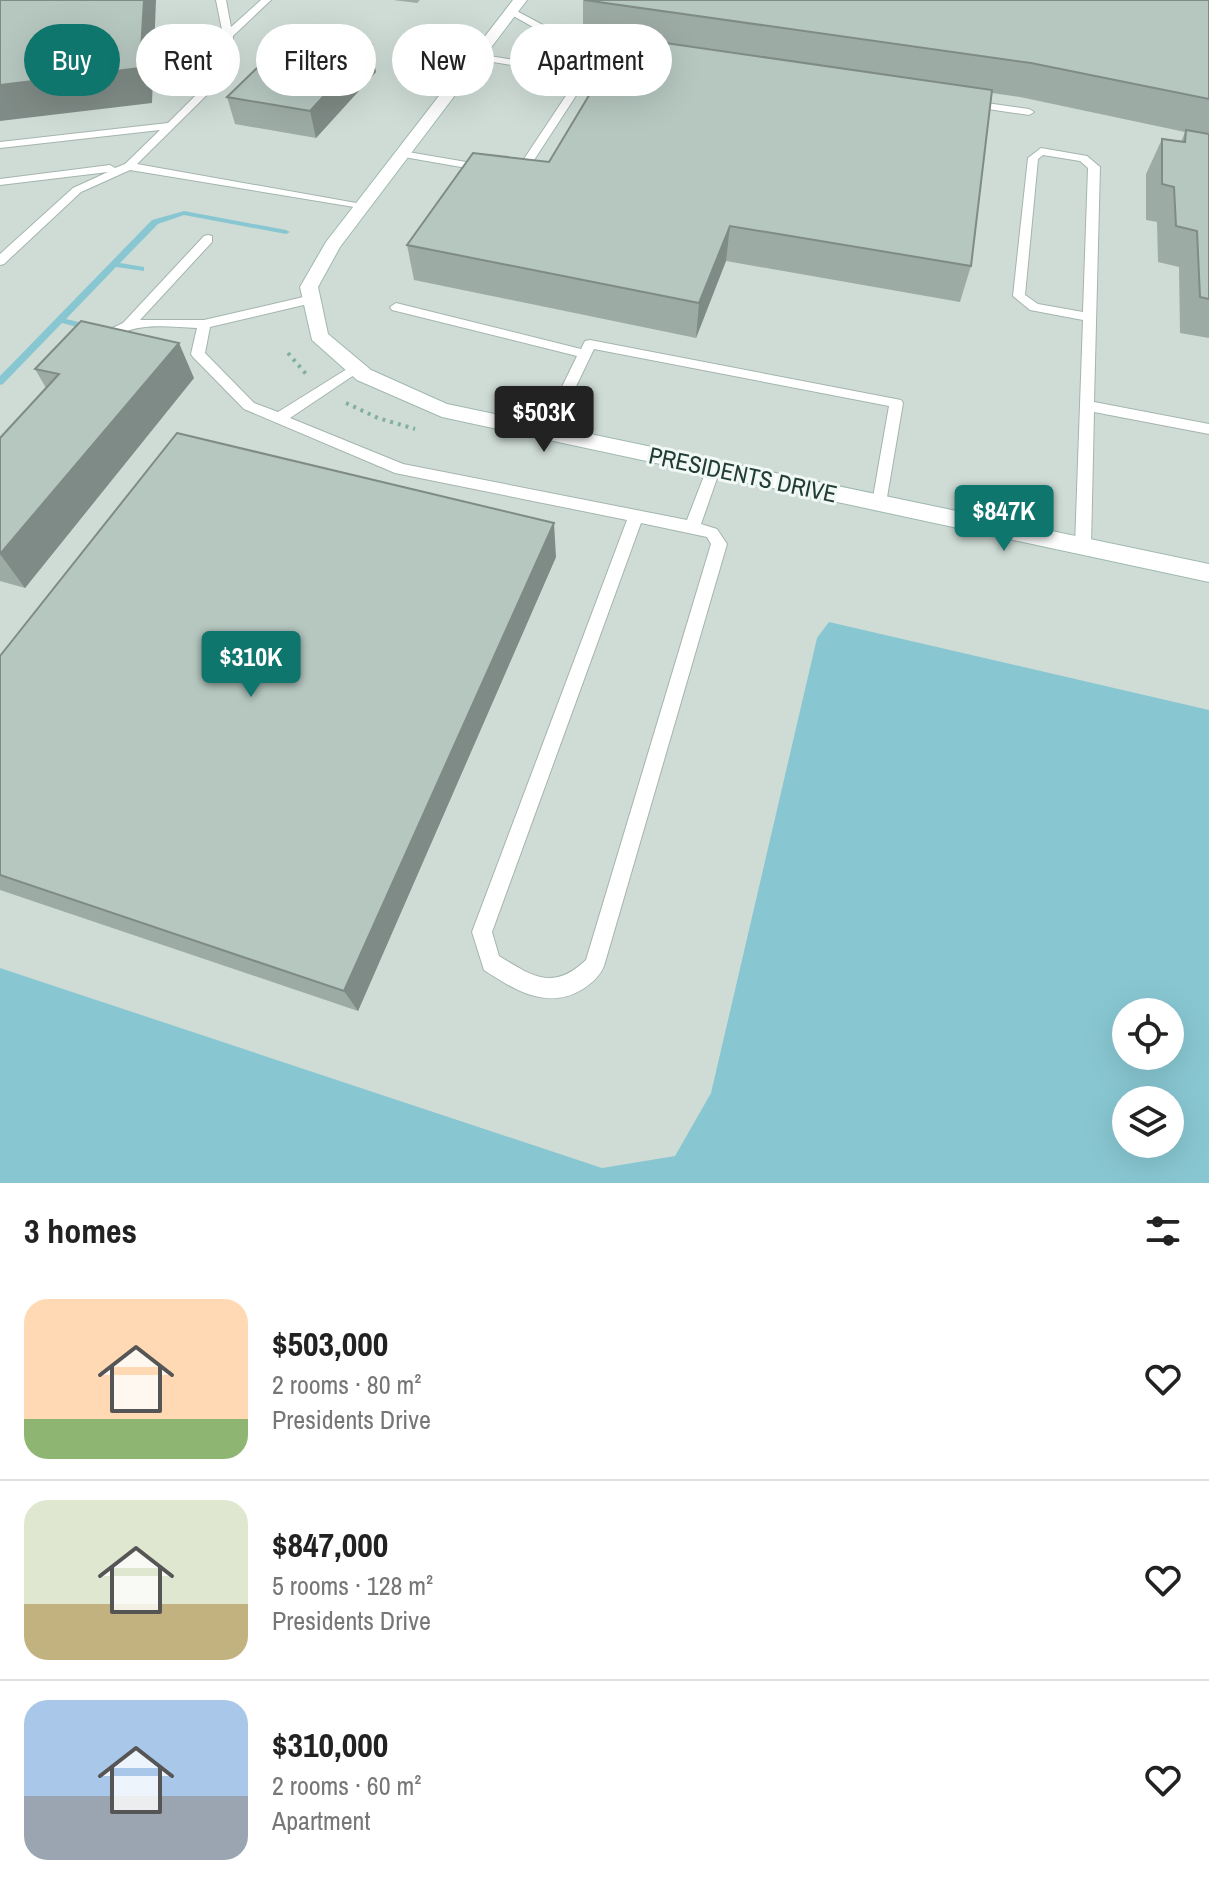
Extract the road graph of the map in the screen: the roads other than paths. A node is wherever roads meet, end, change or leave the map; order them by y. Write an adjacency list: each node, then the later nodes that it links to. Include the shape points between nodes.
1 (221, 0): 4 (lane)
2 (266, 0): 5 (lane)
3 (516, 6): 6 (lane); 7 (street, PRESIDENTS DRIVE)
4 (226, 24)
5 (240, 24)
6 (541, 24)
7 (494, 35)
8 (494, 60): 18 (lane, via 585,74 519,175)
9 (201, 96): 13 (lane)
10 (447, 96): 15 (street, PRESIDENTS DRIVE)
11 (952, 101): 12 (lane)
12 (1029, 112)
13 (171, 126): 14 (lane); 16 (lane)
14 (0, 145)
15 (402, 154): 17 (lane); 20 (street, PRESIDENTS DRIVE)
16 (129, 166): 19 (lane); 20 (lane); 22 (lane, via 77,190)
17 (489, 169)
18 (504, 172)
19 (0, 182)
20 (362, 207): 23 (street, PRESIDENTS DRIVE, via 309,287)
21 (208, 239): 26 (lane)
22 (0, 261)
23 (312, 299): 27 (lane); 30 (street, PRESIDENTS DRIVE, via 319,336)
24 (396, 307): 29 (lane)
25 (1090, 317): 25 (lane, via 1094,167 1083,158 1041,151 1033,158 1019,296 1034,307); 31 (lane)
26 (129, 324): 27 (lane); 28 (lane, via 111,329)
27 (204, 324): 32 (lane, via 198,354 249,406)
28 (91, 352)
29 (585, 354): 34 (lane); 36 (lane, via 590,344 896,403)
30 (355, 368): 32 (lane); 34 (street, PRESIDENTS DRIVE, via 442,410)
31 (1088, 406): 33 (lane); 39 (lane)
32 (278, 419): 37 (lane, via 400,469)
33 (1209, 429)
34 (547, 432): 35 (street, PRESIDENTS DRIVE)
35 (714, 467): 36 (street, PRESIDENTS DRIVE); 38 (lane)
36 (879, 503): 39 (street, PRESIDENTS DRIVE)
37 (636, 516): 38 (lane); 38 (lane, via 482,932 491,963 543,989 564,990 594,966 719,544 712,533)
38 (692, 527)
39 (1083, 546): 40 (street, PRESIDENTS DRIVE)
40 (1209, 573)

